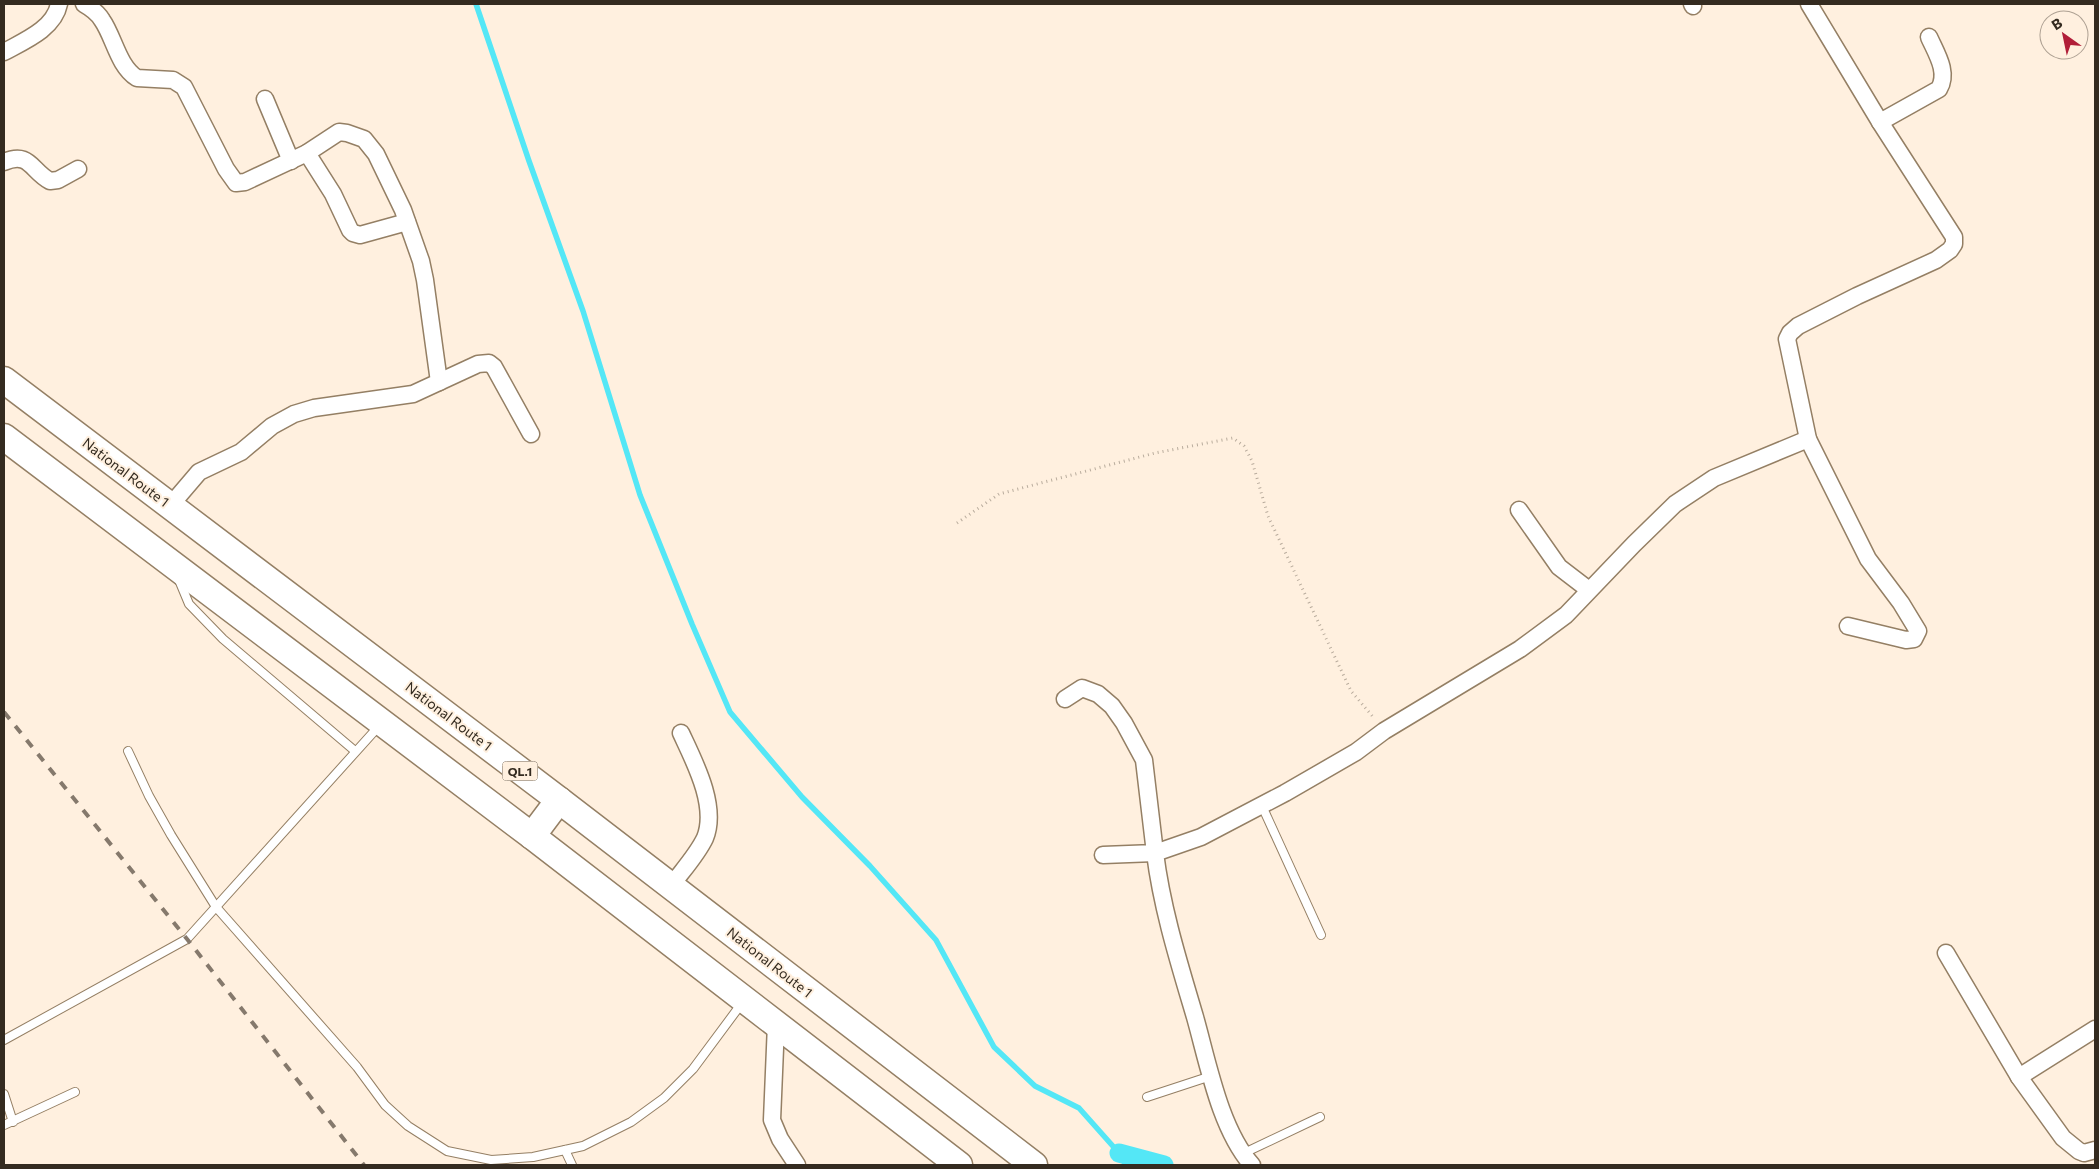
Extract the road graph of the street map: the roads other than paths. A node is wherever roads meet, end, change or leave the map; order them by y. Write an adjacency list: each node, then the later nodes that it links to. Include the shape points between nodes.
1 (60, 4): 5 (street, via 55,17 44,28)
2 (84, 4): 10 (street, via 103,21 133,75 173,80 184,87 232,180 240,184)
3 (1809, 4): 7 (street)
4 (1929, 37): 7 (street, via 1941,65 1942,83 1939,88)
5 (4, 52)
6 (265, 99): 10 (street)
7 (1880, 122): 17 (street, via 1950,229 1954,244 1936,260 1790,332 1787,339)
8 (308, 154): 10 (street); 12 (street, via 353,233 360,235); 12 (street, via 339,132 364,139 376,154)
9 (4, 162): 11 (street, via 15,158 23,160 50,182)
10 (291, 162)
11 (78, 169)
12 (407, 222): 14 (street, via 426,280)
13 (4, 380): 18 (highway, National Route 1 / QL.1)
14 (439, 382): 15 (street, via 478,364 489,363); 18 (street, via 413,394 314,408 294,414 272,426 241,452 199,472)
15 (531, 434)
16 (4, 437): 20 (highway)
17 (1808, 438): 21 (street, via 1714,478 1686,496); 22 (street, via 1868,559 1918,632 1914,639 1906,640)
18 (170, 506): 28 (highway, National Route 1 / QL.1)
19 (1519, 510): 21 (street, via 1559,566)
20 (172, 565): 24 (highway); 27 (lane, via 189,604 198,614)
21 (1589, 590): 29 (street, via 1566,615 1520,649 1384,731 1356,752)
22 (1848, 626)
23 (1065, 699): 31 (street, via 1086,688 1112,706 1124,723 1144,760)
24 (382, 723): 27 (lane); 30 (highway)
25 (681, 733): 33 (street, via 699,774 706,798 708,823 704,839)
26 (128, 751): 34 (lane, via 171,835)
27 (355, 751): 34 (lane)
28 (559, 800): 30 (highway); 33 (highway, National Route 1 / QL.1)
29 (1262, 806): 31 (street, via 1201,837); 35 (lane)
30 (532, 836): 37 (highway)
31 (1155, 853): 32 (street); 41 (street, via 1165,911)
32 (1103, 855)
33 (671, 886): 55 (highway, National Route 1 / QL.1)
34 (216, 907): 40 (lane, via 187,939); 49 (lane, via 357,1067 385,1105 408,1126 447,1151 491,1160 533,1157)
35 (1321, 936)
36 (1946, 953): 42 (street)
37 (744, 1000): 38 (highway); 49 (lane, via 693,1069 664,1098 631,1122 583,1146)
38 (776, 1024): 53 (street, via 772,1120); 54 (highway)
39 (2095, 1029): 42 (street)
40 (4, 1040)
41 (1211, 1076): 45 (lane); 51 (street, via 1230,1130)
42 (2019, 1077): 50 (street, via 2063,1138 2084,1153)
43 (75, 1092): 47 (lane)
44 (4, 1094): 47 (lane)
45 (1147, 1097)
46 (1320, 1117): 51 (lane)
47 (12, 1122): 48 (lane)
48 (4, 1125)
49 (565, 1150): 52 (lane)
50 (2095, 1150)
51 (1247, 1160)
52 (572, 1165)
53 (797, 1165)
54 (959, 1165)
55 (1034, 1165)

